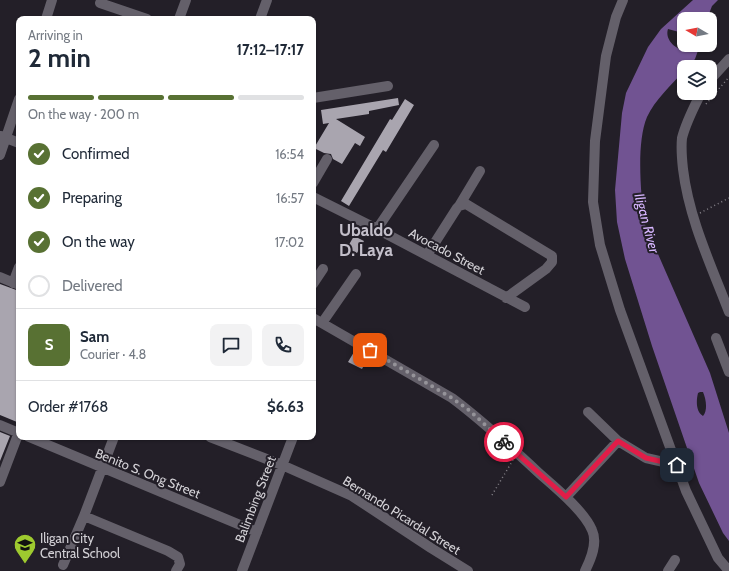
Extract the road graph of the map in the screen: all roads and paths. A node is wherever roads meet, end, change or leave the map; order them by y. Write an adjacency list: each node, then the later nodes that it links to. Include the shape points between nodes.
1 (52, 0): 6 (street)
2 (186, 0): 8 (street)
3 (267, 0): 9 (street)
4 (623, 0): 54 (street, via 606,56 595,141 593,202 600,244 620,310)
5 (100, 4): 7 (street)
6 (47, 16)
7 (138, 16)
8 (180, 16)
9 (261, 16)
10 (729, 58): 11 (street)
11 (717, 72)
12 (729, 77): 17 (path)
13 (388, 86): 14 (street)
14 (316, 98)
15 (698, 100): 28 (street, via 682,139 682,162)
16 (16, 107): 18 (street)
17 (702, 109)
18 (3, 137): 19 (street); 21 (street)
19 (16, 142)
20 (434, 145): 29 (street)
21 (0, 155)
22 (327, 159): 24 (street)
23 (480, 171): 27 (street)
24 (316, 178)
25 (729, 198): 28 (path)
26 (316, 200): 29 (street, Avocado Street)
27 (459, 206): 30 (street); 36 (street, via 466,204 552,256 552,262 546,269)
28 (693, 217): 38 (street)
29 (377, 228): 30 (street, Avocado Street)
30 (427, 255): 36 (street, Avocado Street)
31 (323, 269): 34 (street)
32 (356, 274): 40 (street)
33 (0, 277): 35 (street)
34 (316, 280)
35 (16, 284)
36 (506, 298): 37 (street, Avocado Street)
37 (525, 307)
38 (729, 312)
39 (316, 320): 40 (street)
40 (322, 323): 52 (street, via 452,398)
41 (716, 338): 42 (street)
42 (729, 372)
43 (588, 412): 51 (street)
44 (0, 425): 45 (street)
45 (16, 432)
46 (16, 440): 56 (street)
47 (36, 440): 55 (street, Benito S. Ong Street)
48 (113, 440): 55 (street)
49 (218, 440): 53 (street, Bernando Picardal Street)
50 (292, 440): 53 (street, Balimbing Street)
51 (618, 441): 54 (street, via 646,458); 58 (street)
52 (518, 453): 57 (path); 58 (street)
53 (282, 465): 60 (street, Balimbing Street); 65 (street, Bernando Picardal Street, via 352,496)
54 (677, 465): 68 (street, via 686,491 718,558)
55 (103, 469): 59 (street); 60 (street, Benito S. Ong Street)
56 (0, 482)
57 (492, 495)
58 (566, 497): 66 (street, via 593,531 591,559)
59 (84, 516): 62 (street); 63 (street, via 168,551 178,557 180,564)
60 (257, 532): 64 (street, Balimbing Street)
61 (675, 560): 67 (street)
62 (63, 565)
63 (176, 571)
64 (242, 571)
65 (468, 571)
66 (585, 571)
67 (668, 571)
68 (729, 571)

